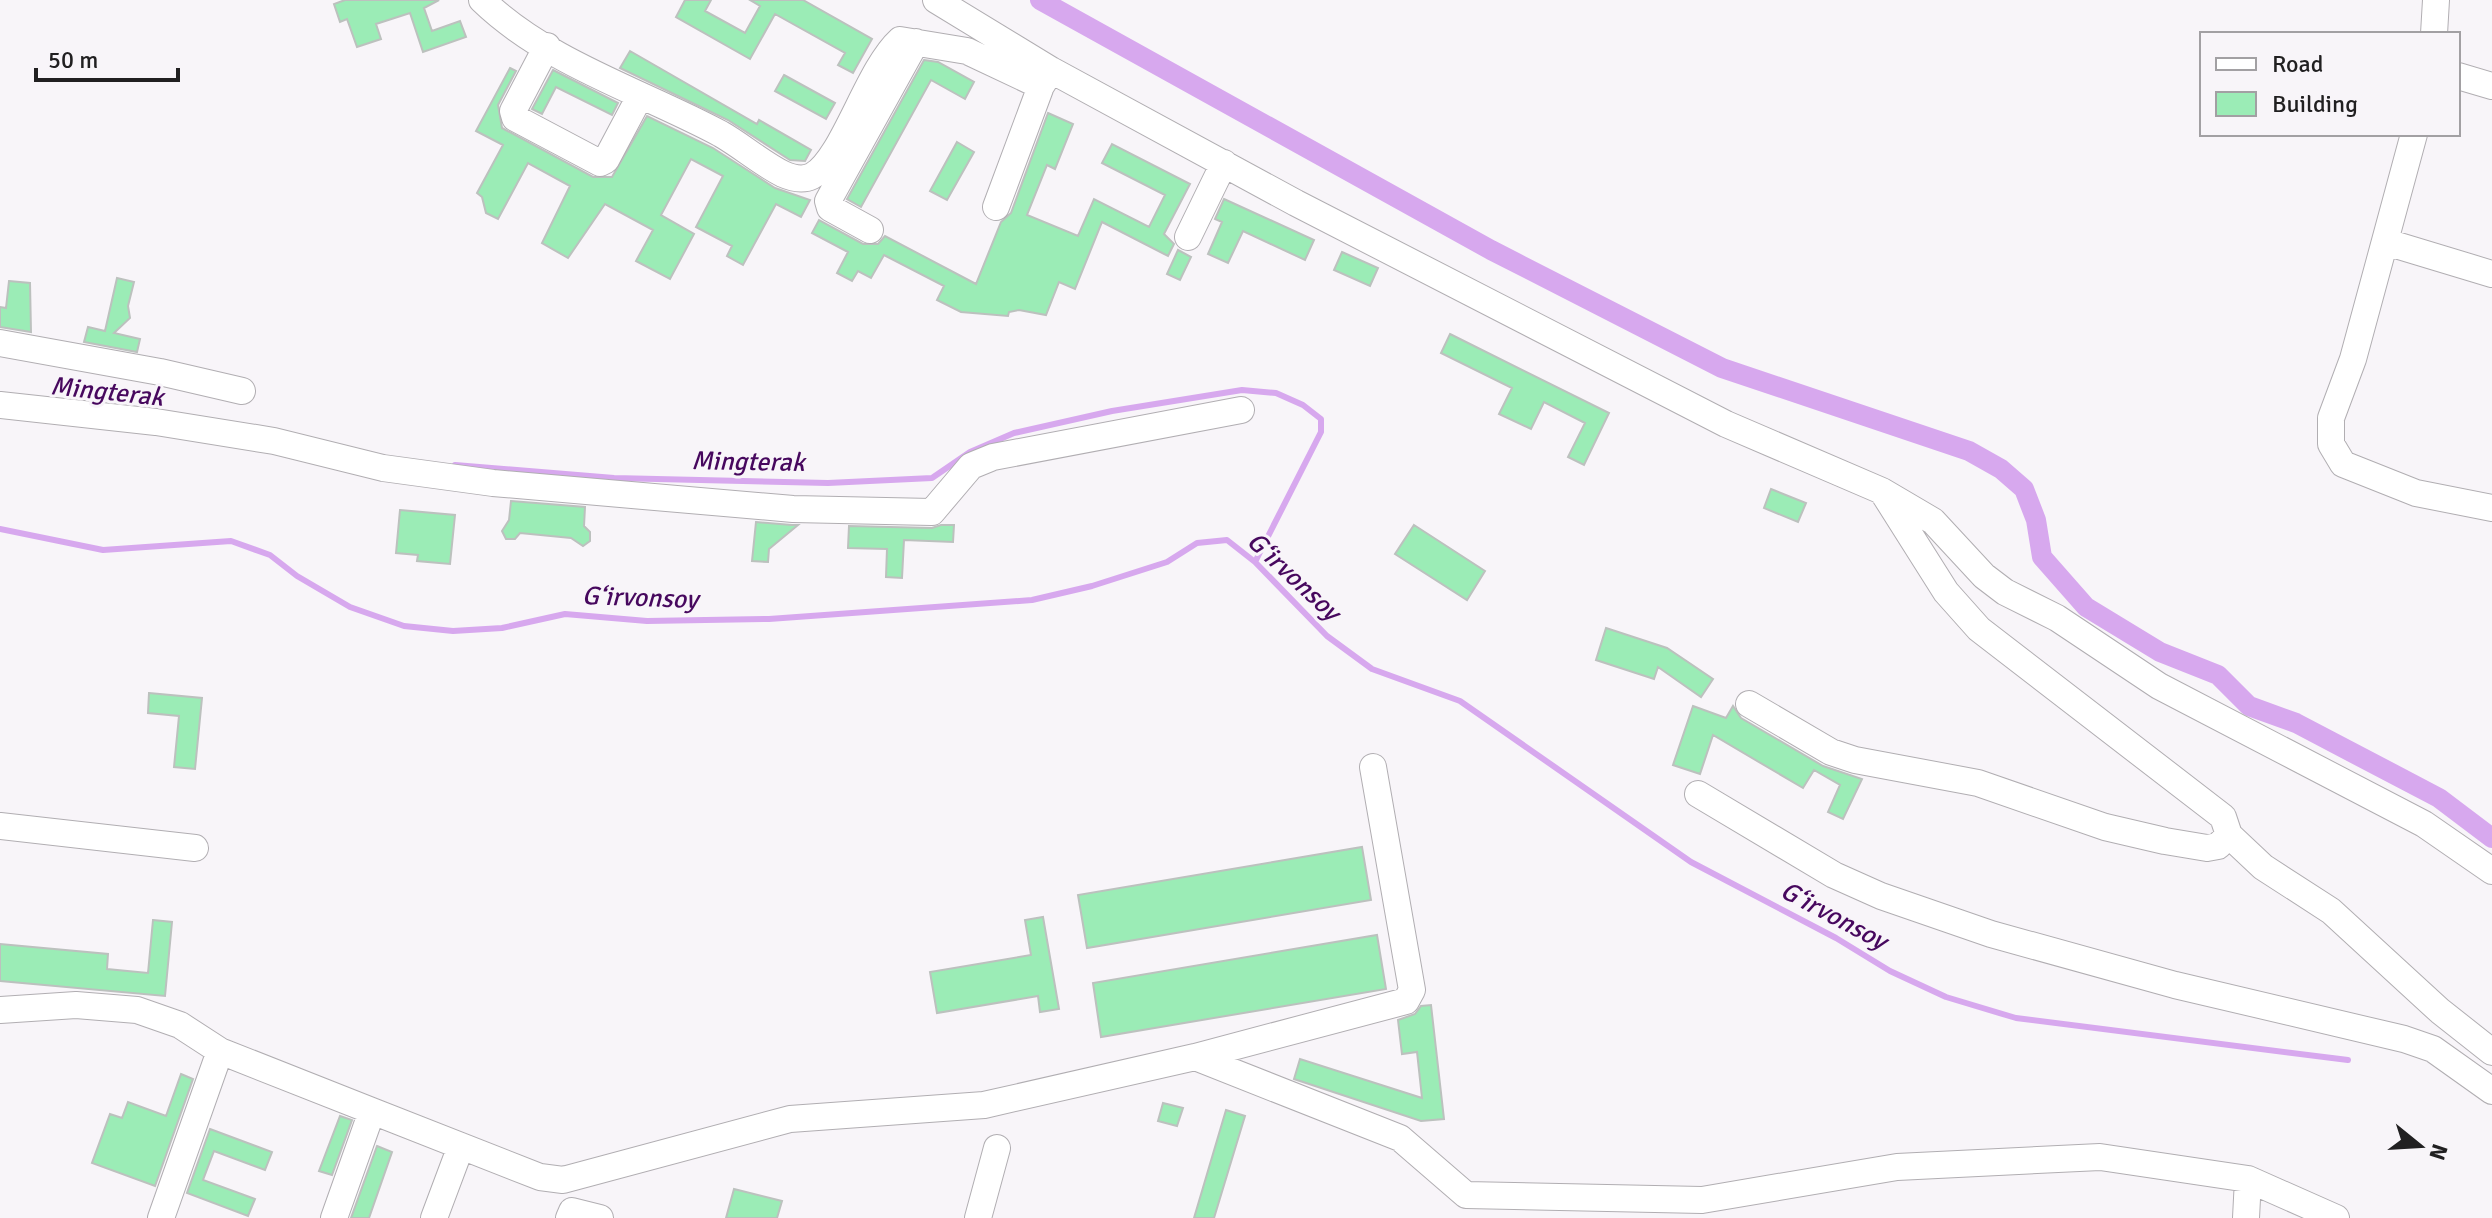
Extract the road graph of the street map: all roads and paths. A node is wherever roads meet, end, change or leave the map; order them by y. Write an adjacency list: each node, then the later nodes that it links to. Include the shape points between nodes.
1 (482, 0): 6 (street)
2 (936, 0): 8 (street)
3 (2436, 0): 4 (street)
4 (2434, 32)
5 (916, 42): 8 (street, via 967,51); 10 (street, via 900,40 883,55 828,162 800,179); 14 (street, via 828,201 830,208)
6 (547, 46): 10 (street); 10 (street, via 513,111 515,118 600,163)
7 (2460, 77): 9 (street)
8 (1046, 78): 12 (street); 13 (street)
9 (2492, 86)
10 (640, 96)
11 (2413, 136): 16 (street)
12 (1224, 163): 15 (street); 22 (street, via 1726,424)
13 (996, 207)
14 (870, 230)
15 (1188, 237)
16 (2386, 242): 17 (street); 23 (street, via 2331,418 2331,444 2343,464 2358,470 2416,493)
17 (2492, 274)
18 (0, 343): 19 (street)
19 (242, 391)
20 (0, 405): 21 (street, via 156,422 274,441 383,468 493,483 793,509 932,512 971,466 993,457)
21 (1241, 410)
22 (1882, 491): 28 (street, via 1946,592 1979,629 2223,817); 30 (street, via 1933,521 2005,592 2057,618 2159,686 2424,824)
23 (2492, 508)
24 (1749, 704): 28 (street, via 1820,747 1855,760 1978,783 2105,827 2165,841 2207,848)
25 (1373, 767): 34 (street, via 1412,990 1406,1001)
26 (1698, 794): 35 (street, via 1834,875 1881,896 1991,934 2175,985 2404,1039 2433,1049)
27 (0, 826): 29 (street)
28 (2229, 835): 33 (street, via 2263,867 2341,919)
29 (195, 848)
30 (2492, 871)
31 (0, 1010): 32 (street, via 76,1005 137,1010 180,1025)
32 (220, 1051): 36 (street); 41 (street)
33 (2492, 1052)
34 (1195, 1057): 37 (street, via 984,1105 790,1119 563,1180 540,1177); 40 (street, via 1400,1138)
35 (2492, 1091)
36 (372, 1111): 37 (street); 42 (street)
37 (461, 1146): 43 (street)
38 (997, 1148): 46 (street)
39 (2248, 1179): 40 (street, via 2100,1157 1897,1167 1702,1200); 47 (street); 48 (street)
40 (1467, 1206)
41 (161, 1218)
42 (334, 1218)
43 (434, 1218)
44 (569, 1218): 45 (street, via 572,1211)
45 (600, 1218)
46 (978, 1218)
47 (2246, 1218)
48 (2336, 1218)

